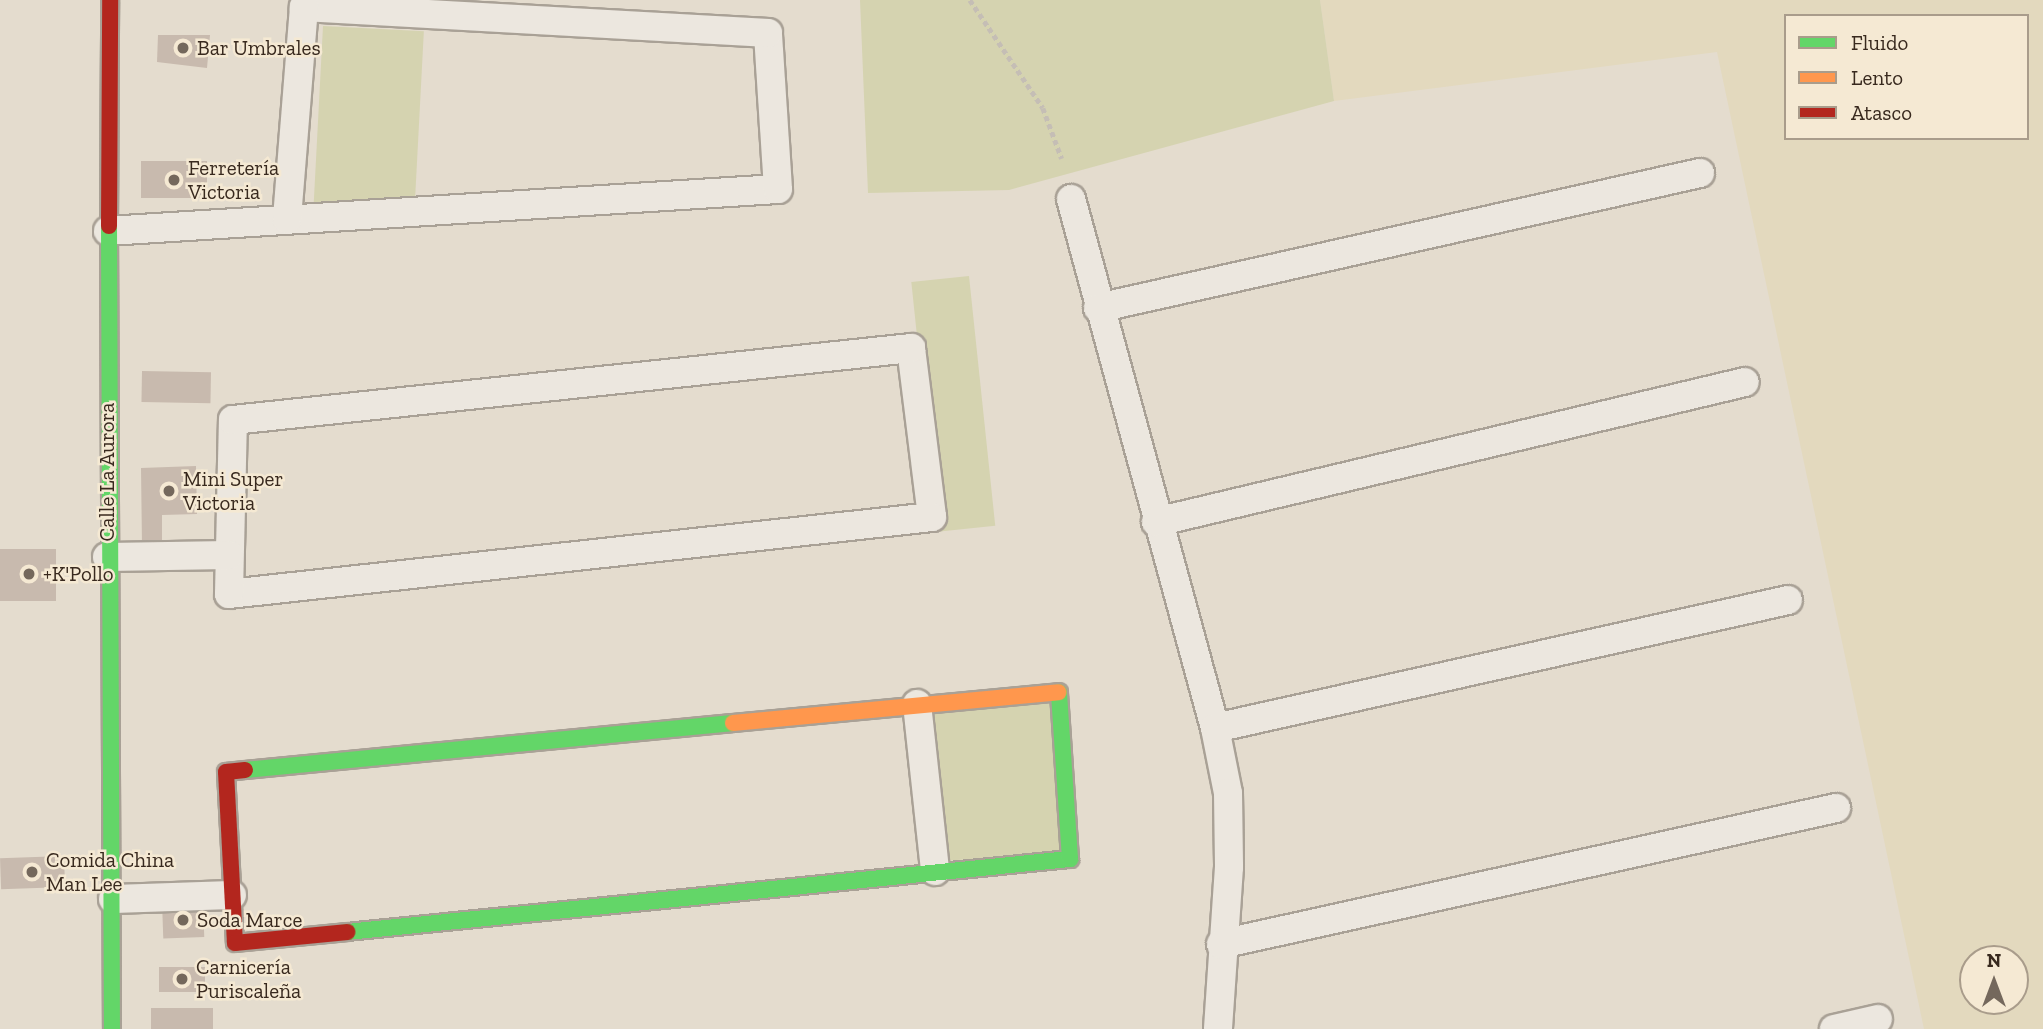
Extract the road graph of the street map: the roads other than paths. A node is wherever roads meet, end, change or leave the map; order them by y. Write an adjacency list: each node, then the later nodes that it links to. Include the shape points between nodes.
1 (110, 0): 5 (street, Calle La Aurora)
2 (1700, 173): 6 (street)
3 (1071, 200): 6 (street)
4 (287, 219): 4 (street, via 778,189 768,33 304,7); 5 (street)
5 (108, 231): 10 (street, Calle La Aurora)
6 (1098, 308): 8 (street)
7 (1745, 382): 8 (street)
8 (1156, 522): 13 (street)
9 (229, 555): 9 (street, via 229,594 932,517 911,348 233,420); 10 (street)
10 (107, 557): 17 (street, Calle La Aurora)
11 (1788, 600): 13 (street)
12 (917, 704): 15 (street); 15 (street, via 1059,692 1070,859); 16 (street, via 226,772)
13 (1215, 728): 18 (street, via 1228,793 1229,867)
14 (1836, 808): 18 (street)
15 (935, 871): 16 (street, via 235,943)
16 (232, 895): 17 (street)
17 (113, 899): 20 (street, Calle La Aurora)
18 (1221, 944): 21 (street)
19 (1878, 1019): 22 (street)
20 (112, 1029)
21 (1218, 1029)
22 (1834, 1029)

